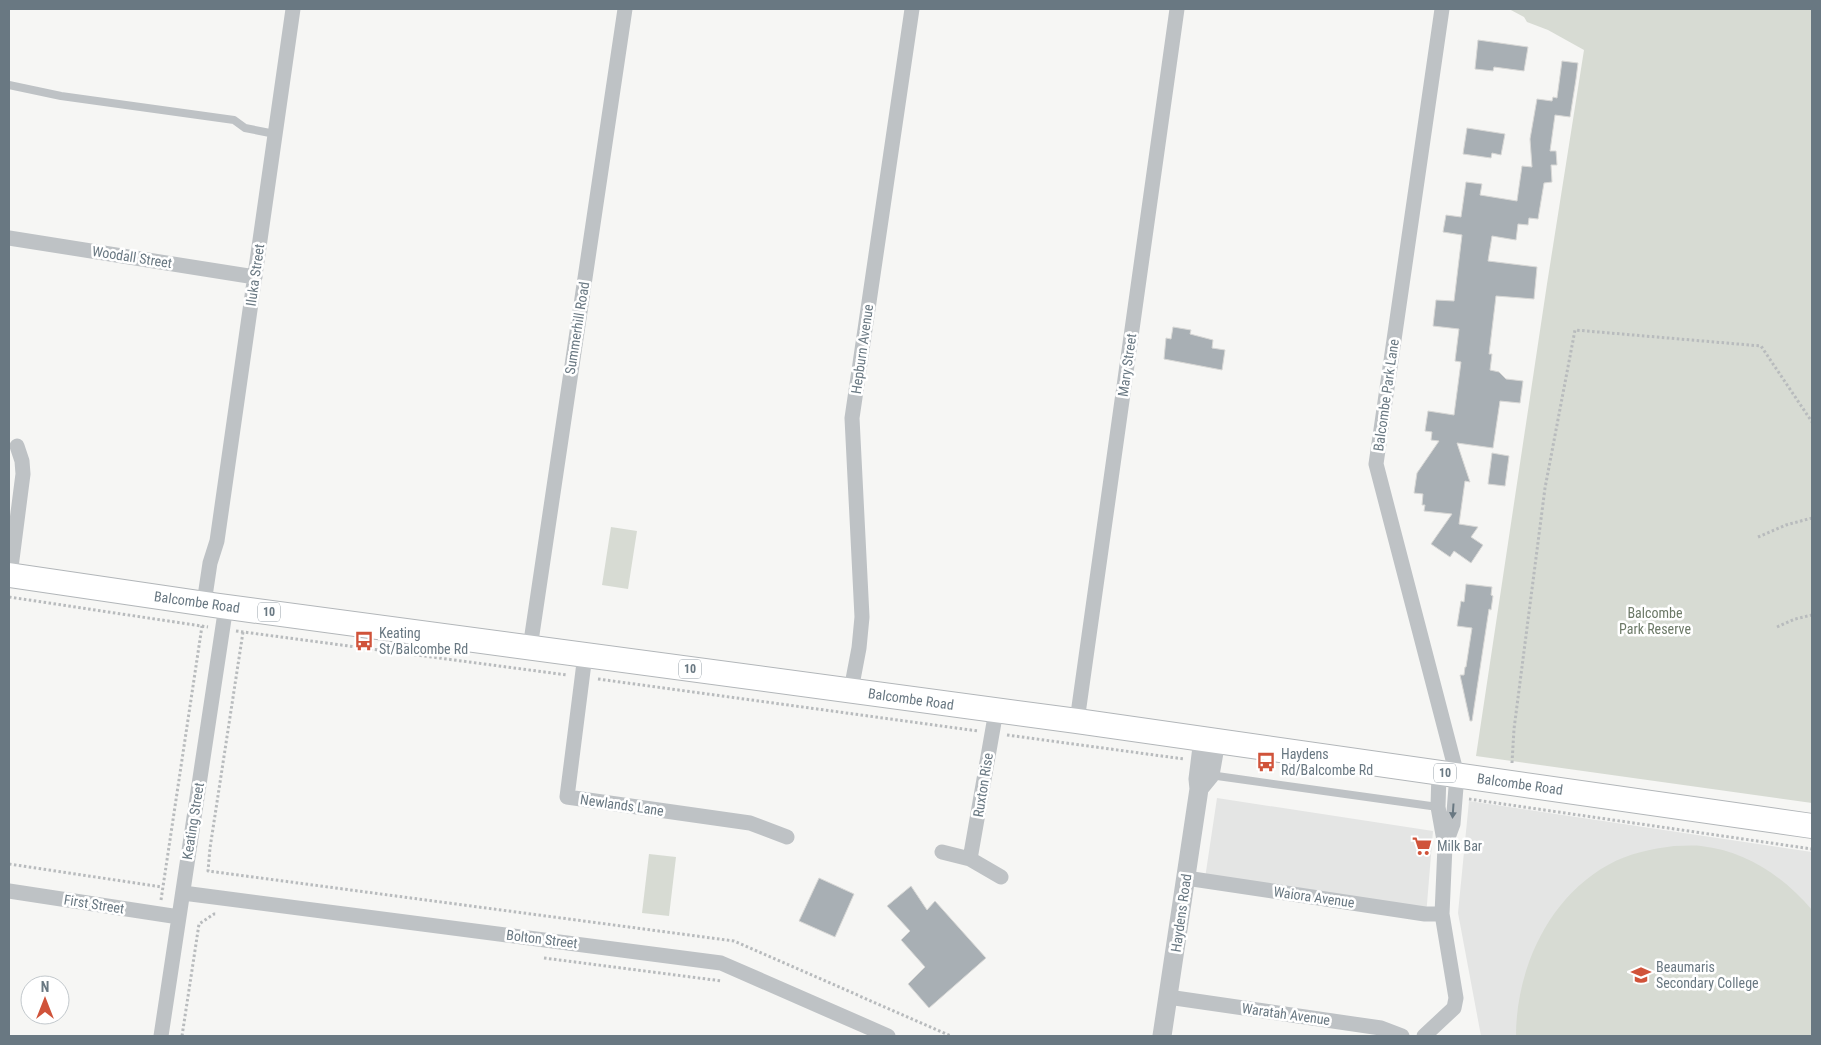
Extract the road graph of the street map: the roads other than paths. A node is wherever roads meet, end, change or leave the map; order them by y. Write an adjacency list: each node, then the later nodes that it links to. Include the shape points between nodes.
1 (294, 9): 7 (street, Iluka Street)
2 (625, 9): 13 (street, Summerhill Road)
3 (912, 9): 15 (street, Hepburn Avenue, via 852,418 862,617)
4 (1177, 9): 16 (street, Mary Street)
5 (1442, 9): 19 (street, Balcombe Park Lane, via 1376,464)
6 (9, 85): 7 (lane, via 61,96 234,120 246,128)
7 (275, 134): 9 (street, Iluka Street)
8 (9, 238): 9 (street, Woodall Street)
9 (255, 277): 12 (street, Iluka Street, via 217,541 219,564)
10 (16, 446): 11 (street, via 23,474)
11 (9, 582): 12 (main road, Balcombe Road / 10)
12 (214, 614): 13 (main road, Balcombe Road / 10); 29 (street, Keating Street)
13 (530, 648): 14 (main road, Balcombe Road / 10)
14 (584, 666): 15 (main road, Balcombe Road / 10); 22 (street, Newlands Lane, via 567,797 750,822)
15 (851, 690): 17 (main road, Balcombe Road / 10)
16 (1077, 721): 17 (main road, Balcombe Road / 10); 18 (main road, Balcombe Road / 10)
17 (994, 722): 25 (street, Ruxton Rise)
18 (1205, 761): 19 (main road, Balcombe Road / 10); 20 (lane); 27 (street, Haydens Road)
19 (1451, 781): 20 (street); 21 (main road, Balcombe Road / 10, via 1510,783); 23 (street, one-way to 23, via 1451,831)
20 (1438, 807): 23 (street)
21 (1812, 826)
22 (787, 837)
23 (1445, 846): 30 (street)
24 (942, 852): 25 (street)
25 (970, 859): 26 (street)
26 (1001, 877)
27 (1186, 878): 30 (street, Waiora Avenue); 32 (street, Haydens Road)
28 (9, 891): 31 (street, First Street, via 158,914)
29 (183, 892): 31 (street, Keating Street); 34 (street, Bolton Street, via 721,963)
30 (1442, 914): 37 (street, via 1456,998 1454,1008)
31 (178, 923): 33 (street, Keating Street)
32 (1168, 997): 35 (street, Haydens Road); 36 (street, Waratah Avenue, via 1381,1028)
33 (161, 1036)
34 (888, 1036)
35 (1162, 1036)
36 (1402, 1036)
37 (1424, 1036)

